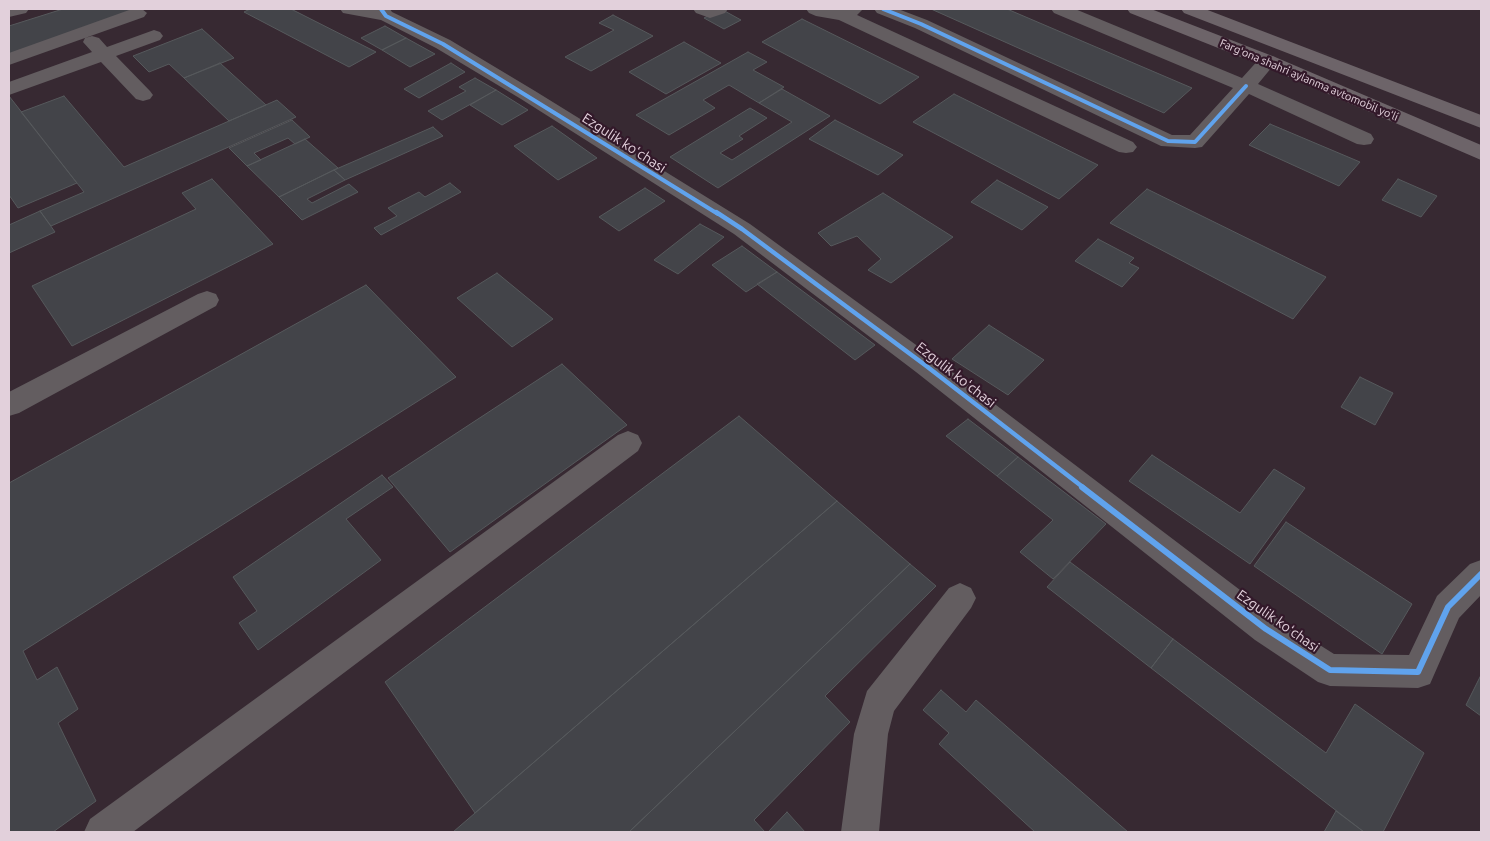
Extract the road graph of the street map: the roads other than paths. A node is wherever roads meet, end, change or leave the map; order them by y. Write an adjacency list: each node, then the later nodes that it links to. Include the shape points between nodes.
1 (20, 9): 10 (street)
2 (349, 9): 11 (street)
3 (702, 9): 4 (street, via 710,13)
4 (719, 9)
5 (815, 9): 12 (street)
6 (883, 9): 19 (street, via 1168,141 1195,142)
7 (1060, 9): 19 (street)
8 (1136, 9): 18 (highway, Fargʻona shahri aylanma avtomobil yoʻli)
9 (1190, 9): 22 (highway, Fargʻona shahri aylanma avtomobil yoʻli)
10 (9, 12)
11 (384, 12): 29 (street, Ezgulik koʻchasi, via 520,90 742,229 925,365 1266,629 1330,670 1418,672 1448,607)
12 (849, 12): 24 (street)
13 (138, 13): 14 (street)
14 (83, 32): 16 (street); 17 (street)
15 (154, 36): 16 (street)
16 (104, 54): 20 (street); 21 (street)
17 (9, 59)
18 (1268, 61): 19 (street); 25 (highway, Fargʻona shahri aylanma avtomobil yoʻli)
19 (1246, 86): 23 (street)
20 (9, 89)
21 (143, 95)
22 (1481, 122)
23 (1364, 139)
24 (1126, 147)
25 (1481, 153)
26 (207, 300): 27 (street)
27 (9, 405)
28 (628, 443): 31 (street)
29 (1481, 574)
30 (960, 598): 32 (street, via 879,703 871,734)
31 (103, 832)
32 (860, 832)

